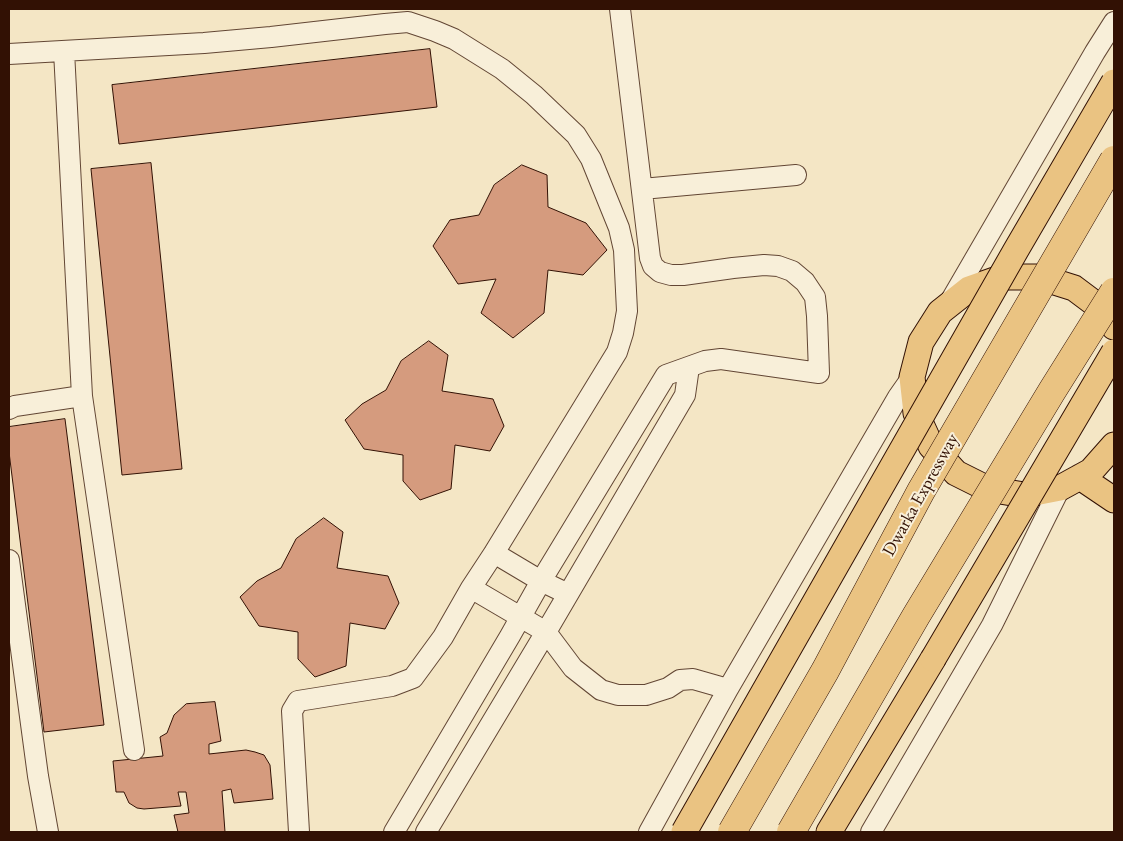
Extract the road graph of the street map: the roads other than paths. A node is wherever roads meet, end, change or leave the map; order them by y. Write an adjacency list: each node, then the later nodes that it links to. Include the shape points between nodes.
1 (620, 9): 8 (street)
2 (1114, 22): 10 (street)
3 (64, 51): 4 (street); 15 (street); 20 (street, via 271,37 408,22 454,39 502,69 576,135 591,159 619,228 624,250 627,311 623,332 617,352)
4 (9, 54)
5 (1114, 82): 34 (main road, bridge)
6 (1114, 160): 35 (highway, Dwarka Expressway, bridge, via 921,491 825,671)
7 (796, 175): 8 (street)
8 (642, 189): 13 (street, via 650,258 660,272 683,275 778,266 792,271 815,296 819,373 721,359)
9 (1114, 292): 36 (highway, bridge, via 916,616)
10 (948, 306): 11 (main road, via 969,289 1003,277 1039,276 1074,288 1102,310); 14 (main road, via 940,312 921,342)
11 (1114, 327)
12 (1114, 352): 37 (main road, bridge)
13 (689, 367): 22 (street, via 666,375); 24 (street, via 685,395)
14 (912, 377): 18 (main road, via 916,413 931,446 956,473 988,489 1024,495); 27 (street)
15 (82, 396): 16 (street); 28 (street)
16 (9, 409)
17 (1114, 445): 18 (main road, via 1091,471)
18 (1070, 483): 19 (main road); 38 (street, via 992,625)
19 (1114, 500)
20 (494, 553): 22 (street); 23 (street)
21 (9, 560): 29 (street)
22 (541, 581): 24 (street); 25 (street)
23 (471, 588): 25 (street); 30 (street, via 443,637 413,678 392,686 298,701 292,711)
24 (568, 594): 26 (street)
25 (520, 617): 26 (street); 31 (street)
26 (546, 632): 27 (street, via 574,668 601,690 618,695 646,694 668,688 680,680 694,679); 32 (street)
27 (728, 689): 33 (street)
28 (134, 750)
29 (48, 832)
30 (299, 832)
31 (394, 832)
32 (426, 832)
33 (649, 832)
34 (684, 832)
35 (732, 832)
36 (791, 832)
37 (829, 832)
38 (871, 832)

